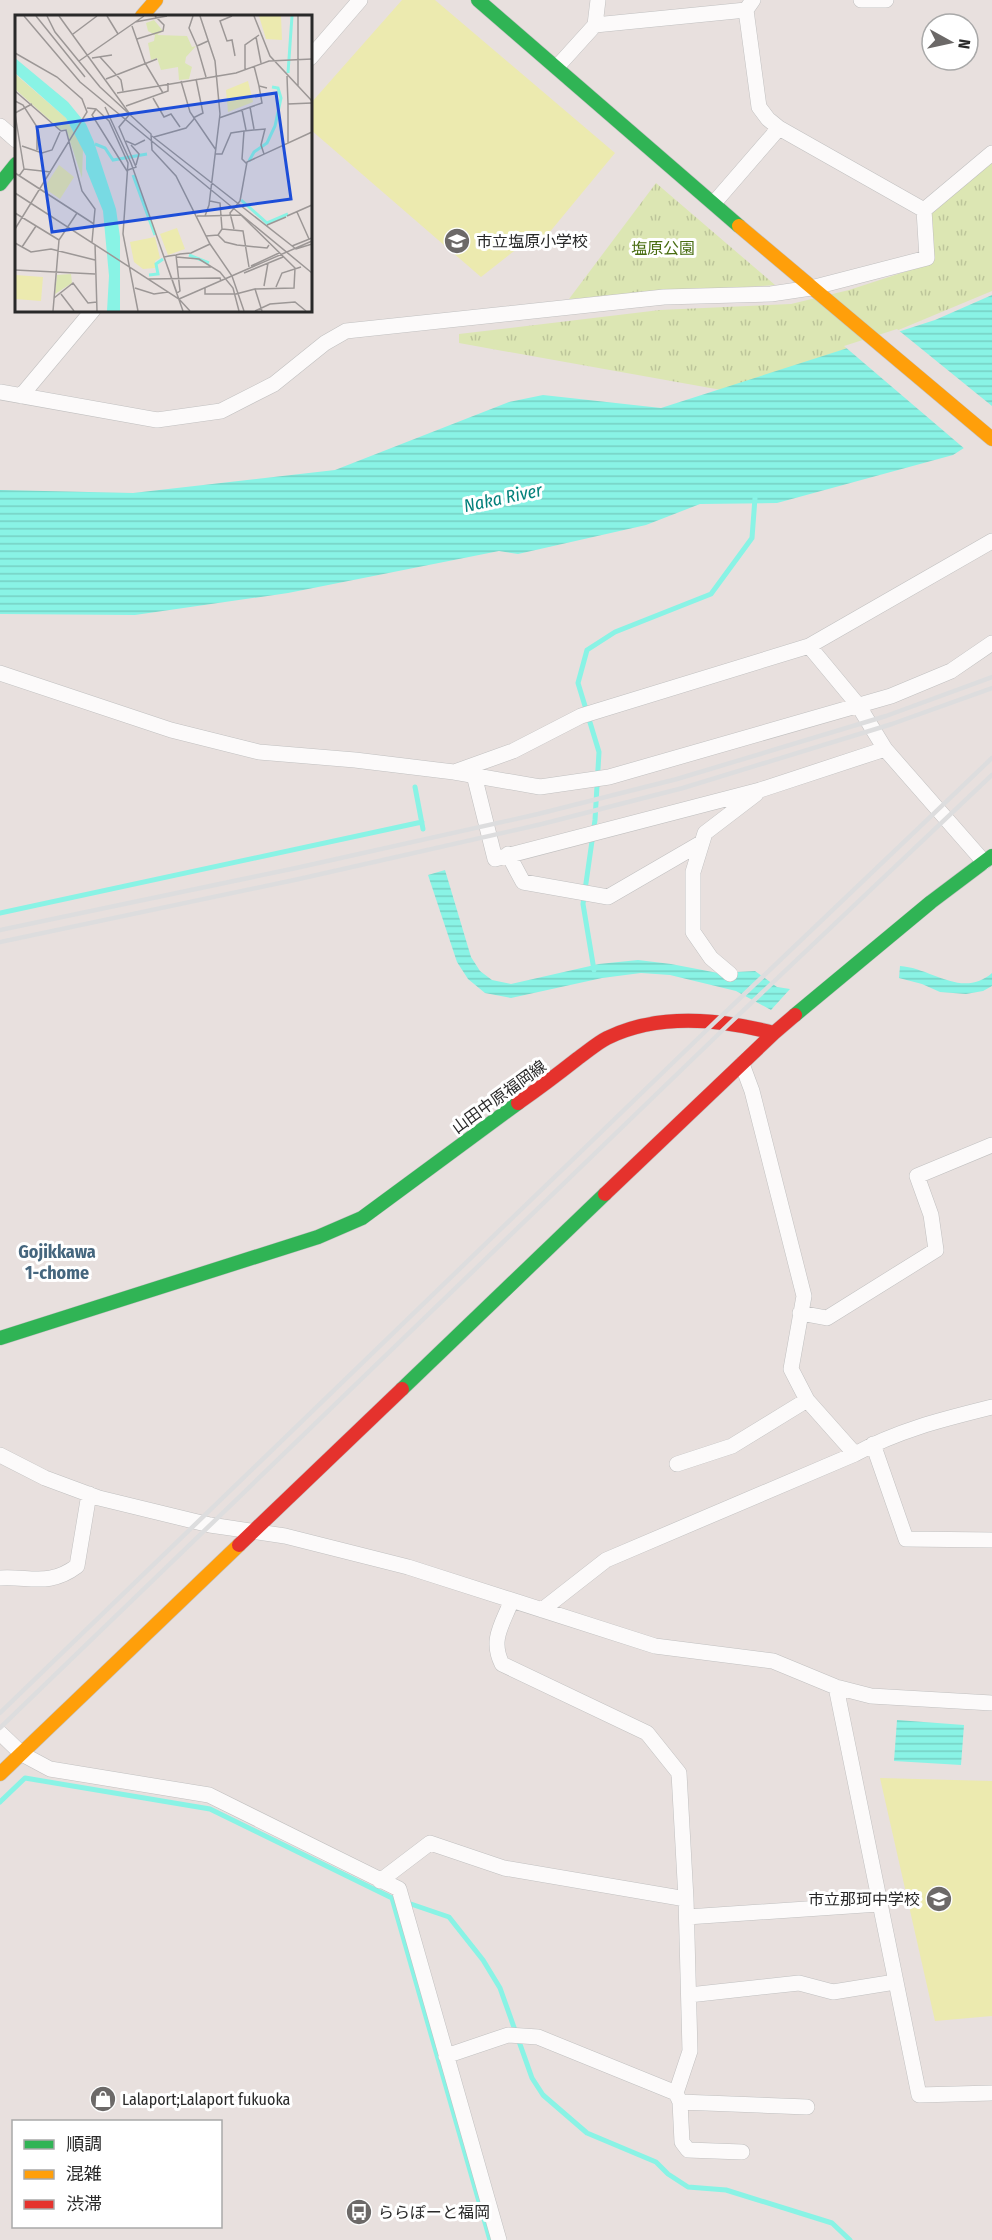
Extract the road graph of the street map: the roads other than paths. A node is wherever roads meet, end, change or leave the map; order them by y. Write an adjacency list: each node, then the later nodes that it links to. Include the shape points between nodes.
1 (156, 0): 8 (street)
2 (360, 0): 10 (street)
3 (478, 0): 11 (street)
4 (598, 0): 9 (street)
5 (861, 0): 6 (street)
6 (886, 0)
7 (749, 5): 9 (street); 13 (street, via 759,107)
8 (143, 15)
9 (595, 25): 11 (street)
10 (312, 55)
11 (557, 67): 18 (street)
12 (0, 126): 14 (street)
13 (779, 128): 18 (street); 19 (street)
14 (15, 139)
15 (992, 153): 19 (street)
16 (15, 165): 17 (street)
17 (0, 184)
18 (714, 203): 20 (street)
19 (924, 210): 20 (street, via 927,258)
20 (815, 292): 23 (street, via 664,297 346,331 274,384 221,411 157,420); 24 (street)
21 (91, 312): 23 (street)
22 (0, 392): 23 (street)
23 (21, 396)
24 (992, 439)
25 (992, 541): 27 (street)
26 (992, 643): 29 (street, via 951,671)
27 (809, 646): 29 (street); 31 (street, via 581,716 513,751)
28 (0, 673): 31 (street, via 171,730 259,752)
29 (858, 705): 30 (street); 32 (street, via 609,777 540,787)
30 (885, 749): 33 (street); 36 (street)
31 (454, 772): 32 (street)
32 (474, 776): 35 (street, via 495,859)
33 (760, 790): 34 (street, via 705,833); 35 (street)
34 (701, 843): 35 (street, via 608,897 523,882); 37 (street, via 693,872 693,932 711,958)
35 (508, 854)
36 (989, 860): 38 (street, via 931,902)
37 (730, 974)
38 (774, 1033): 39 (street); 42 (street, 山田中原福岡線, via 697,1023 658,1022 630,1028 605,1039 362,1218 318,1237)
39 (742, 1064): 41 (street, via 804,1296); 50 (street)
40 (992, 1145): 41 (street, via 917,1176 931,1215 936,1250 827,1318)
41 (800, 1313): 43 (street, via 791,1369)
42 (0, 1338)
43 (807, 1400): 46 (street); 48 (street, via 732,1446)
44 (992, 1407): 45 (street, via 926,1423)
45 (873, 1444): 46 (street); 51 (street, via 906,1539)
46 (855, 1454): 54 (street, via 606,1560)
47 (0, 1455): 49 (street, via 45,1478)
48 (677, 1464)
49 (89, 1494): 50 (street, via 210,1525); 52 (street, via 77,1566 50,1580)
50 (254, 1531): 53 (street, via 408,1567); 58 (street)
51 (992, 1540)
52 (0, 1578)
53 (511, 1602): 54 (street); 61 (street, via 496,1640 502,1664 647,1733 679,1773)
54 (542, 1610): 55 (street, via 655,1646 773,1661)
55 (836, 1687): 56 (street, via 871,1696); 62 (street)
56 (992, 1703)
57 (0, 1732): 58 (street)
58 (22, 1754): 59 (street); 60 (street, via 50,1769 209,1795)
59 (0, 1774)
60 (380, 1881): 61 (street, via 430,1843 504,1868); 66 (street, via 399,1890)
61 (686, 1899): 63 (street)
62 (879, 1904): 63 (street); 64 (street)
63 (687, 1917): 65 (street)
64 (895, 1982): 65 (street, via 833,1992 799,1983); 67 (street, via 919,2095)
65 (689, 1995): 68 (street, via 690,2051)
66 (447, 2056): 68 (street, via 508,2035 538,2037); 71 (street)
67 (992, 2093)
68 (678, 2098): 69 (street); 70 (street, via 682,2142 688,2150)
69 (807, 2107)
70 (742, 2152)
71 (500, 2240)

